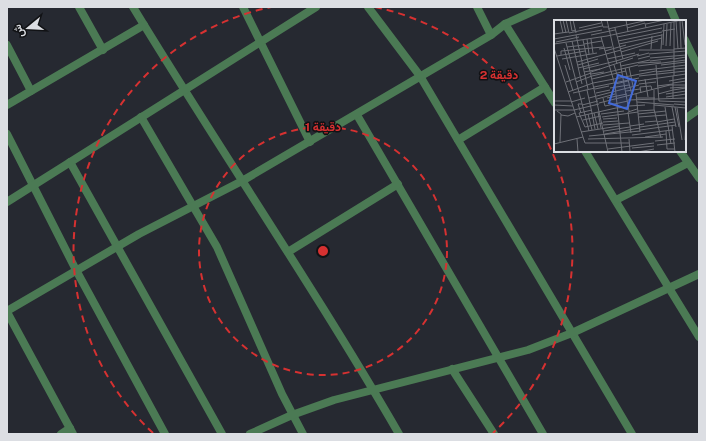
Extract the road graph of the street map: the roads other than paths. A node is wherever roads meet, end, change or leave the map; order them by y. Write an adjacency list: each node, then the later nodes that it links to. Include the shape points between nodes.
1 (79, 7): 16 (street)
2 (133, 7): 11 (street)
3 (243, 7): 14 (street)
4 (316, 7): 14 (street)
5 (368, 7): 18 (street)
6 (477, 7): 12 (street)
7 (543, 7): 10 (street)
8 (670, 7): 9 (street)
9 (676, 20)
10 (505, 24): 12 (street); 19 (street)
11 (144, 25): 16 (street); 20 (street)
12 (491, 35): 18 (street)
13 (686, 42): 17 (street)
14 (260, 43): 20 (street); 30 (street)
15 (7, 45): 21 (street)
16 (103, 50): 21 (street)
17 (699, 69)
18 (420, 76): 25 (street); 29 (street)
19 (545, 88): 22 (street); 29 (street)
20 (184, 89): 26 (street); 36 (street)
21 (31, 91): 23 (street)
22 (554, 102)
23 (7, 105)
24 (699, 109): 27 (street)
25 (357, 115): 30 (street); 37 (street)
26 (141, 117): 33 (street); 41 (street)
27 (686, 118)
28 (7, 134): 38 (street)
29 (458, 140): 48 (street)
30 (310, 142): 36 (street)
31 (586, 152): 39 (street)
32 (681, 152): 34 (street)
33 (70, 162): 38 (street); 42 (street)
34 (688, 163): 35 (street); 39 (street)
35 (699, 178)
36 (242, 181): 41 (street); 43 (street)
37 (398, 184): 43 (street); 50 (street)
38 (33, 185): 40 (street); 44 (street)
39 (616, 200): 46 (street)
40 (7, 202)
41 (194, 206): 42 (street); 53 (street, via 226,266)
42 (117, 246): 44 (street); 57 (street)
43 (288, 252): 52 (street)
44 (76, 270): 47 (street); 56 (street)
45 (699, 274): 46 (street)
46 (668, 288): 48 (street); 49 (street)
47 (7, 311): 54 (street)
48 (572, 333): 50 (street, via 528,350); 63 (street)
49 (699, 337)
50 (498, 358): 51 (street); 62 (street)
51 (452, 368): 52 (street); 61 (street)
52 (373, 388): 53 (street); 60 (street)
53 (292, 415): 58 (street); 59 (street)
54 (72, 431): 55 (street)
55 (61, 434)
56 (165, 434)
57 (222, 434)
58 (250, 434)
59 (303, 434)
60 (399, 434)
61 (494, 434)
62 (543, 434)
63 (632, 434)

